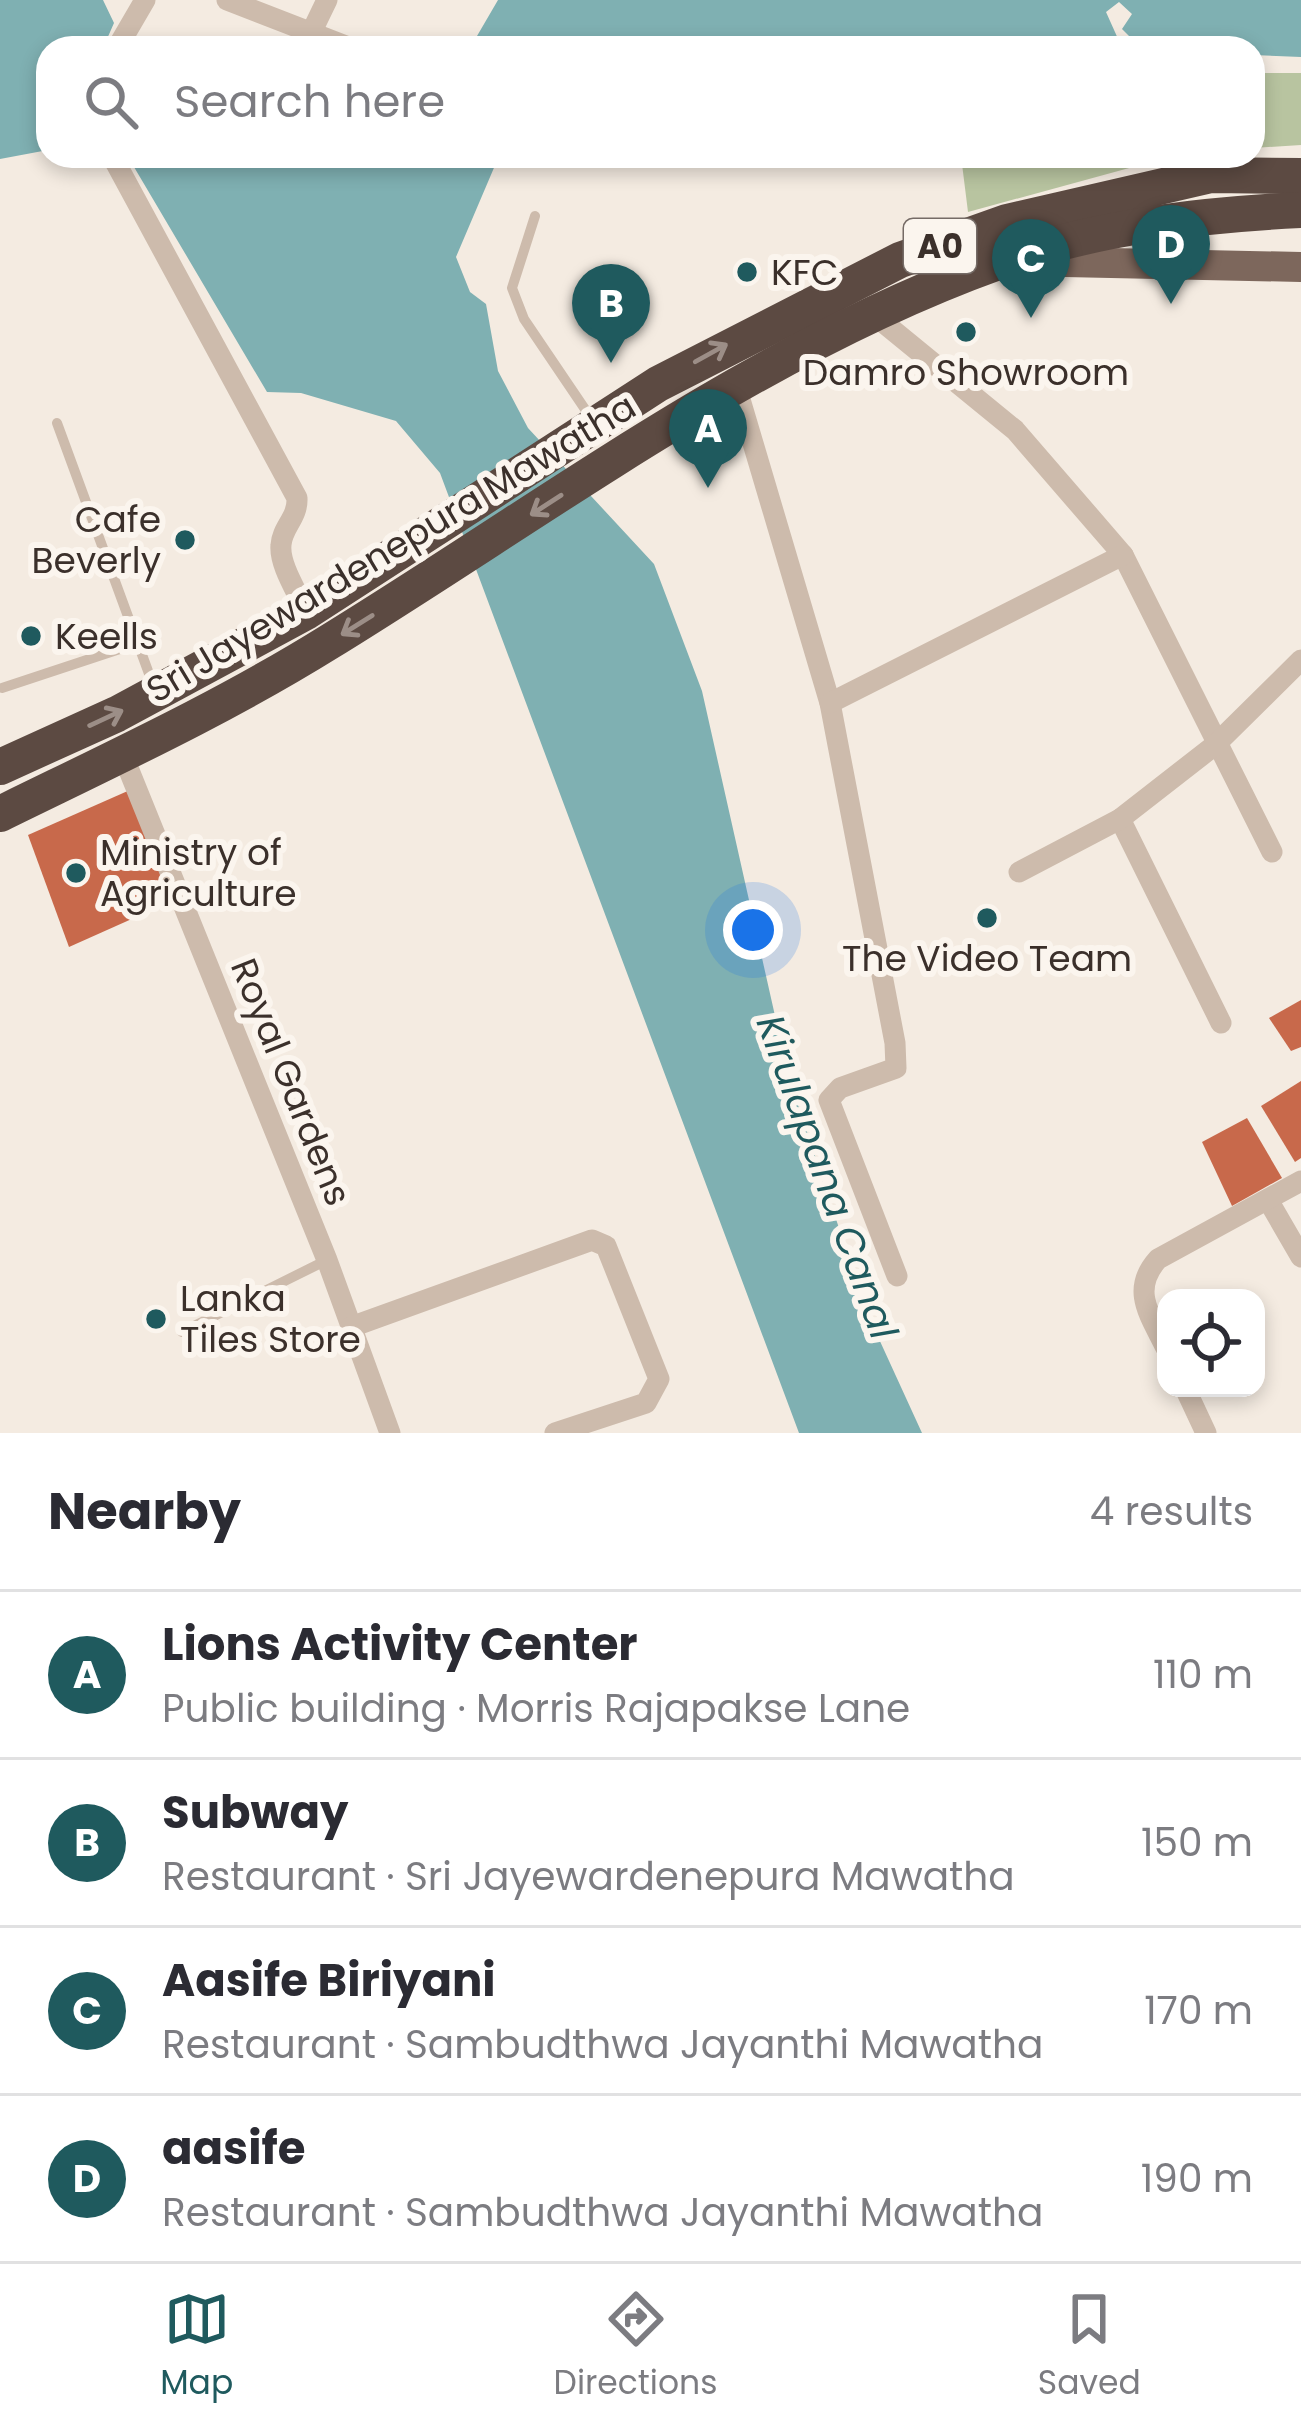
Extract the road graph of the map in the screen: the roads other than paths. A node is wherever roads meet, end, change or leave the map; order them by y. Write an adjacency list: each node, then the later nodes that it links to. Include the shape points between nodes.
1 (145, 0): 5 (street)
2 (227, 0): 4 (street)
3 (327, 0): 4 (street)
4 (312, 31): 6 (street)
5 (125, 36)
6 (323, 36)
7 (118, 168): 18 (street, via 297,498 281,554)
8 (1301, 176): 15 (highway, Sri Jayewardenepura Mawatha / A0, one-way to 8, via 717,349 859,280 1007,222 1211,175)
9 (1301, 210): 11 (highway, Sri Jayewardenepura Mawatha / A0, via 1184,216)
10 (535, 216): 15 (lane, via 512,288 524,319)
11 (1001, 261): 12 (main road); 13 (highway, Sri Jayewardenepura Mawatha / A0)
12 (1301, 267)
13 (873, 314): 14 (highway, Sri Jayewardenepura Mawatha / A0); 17 (street, via 1015,430)
14 (736, 386): 23 (street); 25 (highway, Sri Jayewardenepura Mawatha / A0, one-way to 25, via 323,646)
15 (603, 419): 18 (highway, Sri Jayewardenepura Mawatha / A0)
16 (57, 423): 19 (lane)
17 (1123, 555): 23 (street); 24 (street)
18 (306, 612): 22 (highway, Sri Jayewardenepura Mawatha / A0)
19 (138, 643): 21 (lane); 22 (lane)
20 (1301, 660): 24 (street)
21 (2, 688)
22 (156, 693): 26 (highway, Sri Jayewardenepura Mawatha / A0, one-way to 22)
23 (830, 704): 36 (street, via 896,1068 840,1088 829,1100 831,1118)
24 (1215, 745): 28 (street); 29 (street)
25 (124, 758): 27 (highway, Sri Jayewardenepura Mawatha / A0); 35 (street, Royal Gardens)
26 (0, 767)
27 (0, 814)
28 (1120, 819): 30 (street); 31 (street)
29 (1272, 852)
30 (1019, 872)
31 (1221, 1023)
32 (1301, 1181): 33 (street)
33 (1268, 1200): 34 (street); 38 (street, via 1158,1259 1144,1275 1141,1295)
34 (1301, 1258)
35 (327, 1260): 37 (street, Royal Gardens); 39 (lane)
36 (897, 1276)
37 (351, 1327): 42 (street, Royal Gardens); 43 (street, via 592,1240 606,1246 658,1378 646,1403)
38 (1157, 1329)
39 (182, 1332)
40 (1188, 1397): 41 (street)
41 (1201, 1431)
42 (390, 1433)
43 (555, 1433)

